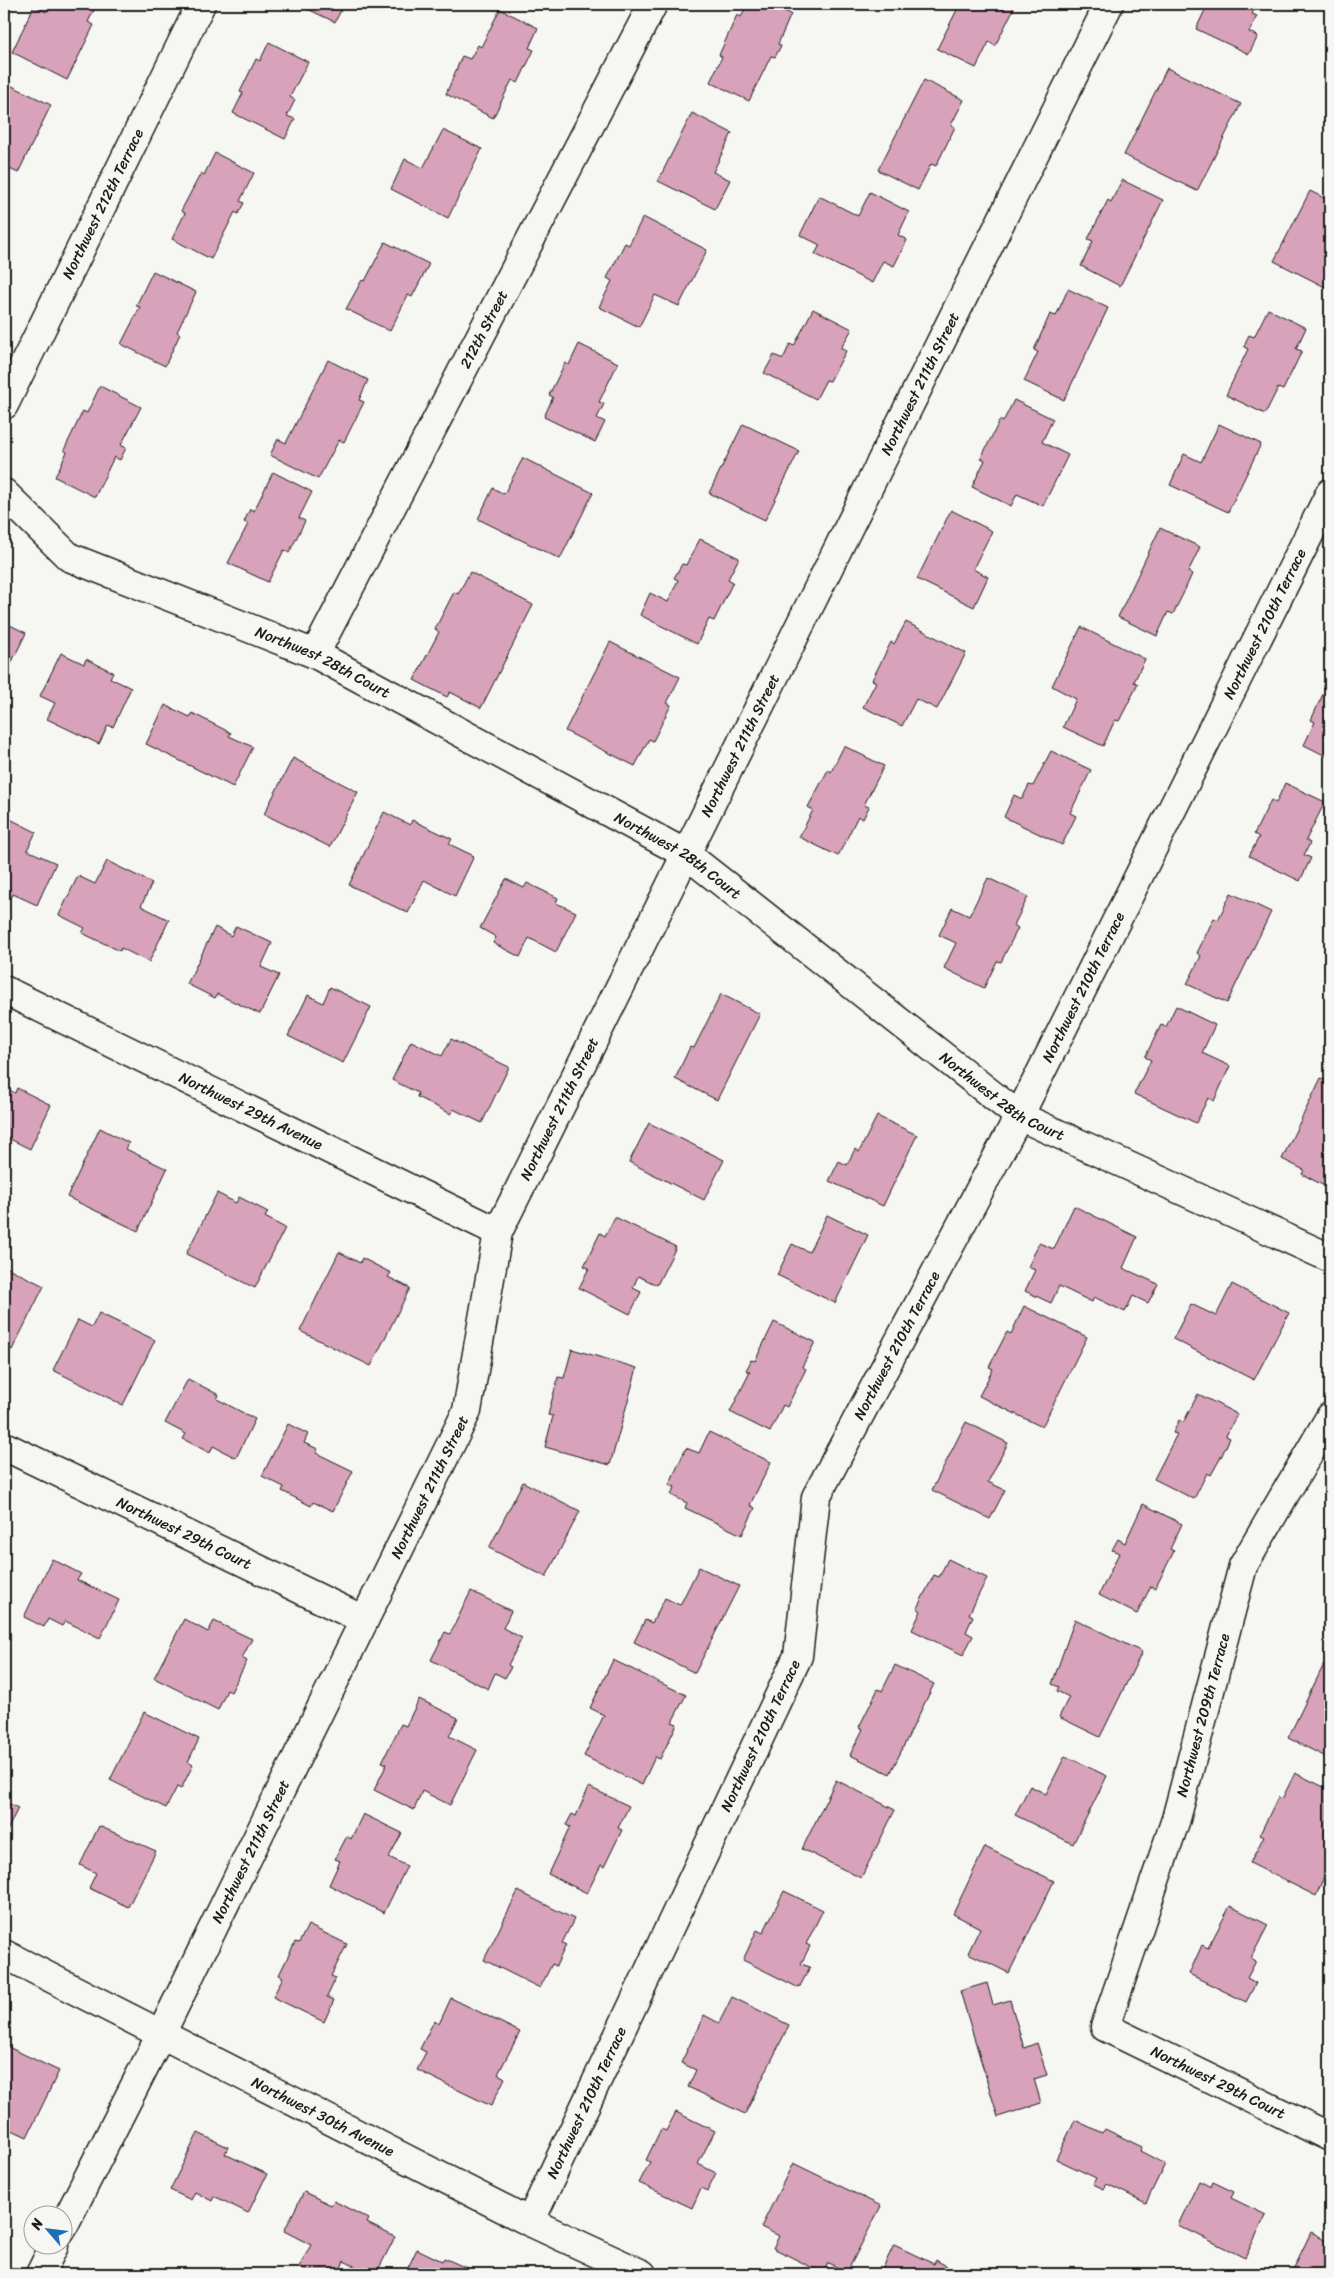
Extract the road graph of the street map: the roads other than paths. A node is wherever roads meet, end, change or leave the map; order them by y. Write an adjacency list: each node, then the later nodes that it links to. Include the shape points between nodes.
1 (201, 4): 4 (street, Northwest 212th Terrace)
2 (653, 4): 7 (street, 212th Street)
3 (1108, 4): 8 (street, Northwest 211th Street)
4 (4, 405)
5 (4, 493): 7 (street, Northwest 28th Court, via 69,558)
6 (1330, 493): 10 (street, Northwest 210th Terrace)
7 (315, 654): 8 (street, Northwest 28th Court)
8 (686, 854): 10 (street, Northwest 28th Court); 11 (street, Northwest 211th Street)
9 (4, 990): 11 (street, Northwest 29th Avenue)
10 (1019, 1116): 12 (street, Northwest 28th Court); 21 (street, Northwest 210th Terrace, via 816,1497 798,1656)
11 (498, 1232): 15 (street, Northwest 211th Street, via 467,1411)
12 (1330, 1258)
13 (1330, 1417): 17 (street, Northwest 209th Terrace, via 1243,1566 1176,1819)
14 (4, 1446): 15 (street, Northwest 29th Court)
15 (364, 1620): 18 (street, Northwest 211th Street)
16 (4, 1954): 18 (street, Northwest 30th Avenue)
17 (1105, 2027): 19 (street, Northwest 29th Court)
18 (161, 2034): 20 (street, Northwest 211th Street); 21 (street, Northwest 30th Avenue)
19 (1330, 2137)
20 (72, 2209)
21 (530, 2222): 24 (street, Northwest 30th Avenue)
22 (49, 2256): 23 (street)
23 (40, 2274)
24 (642, 2274)

